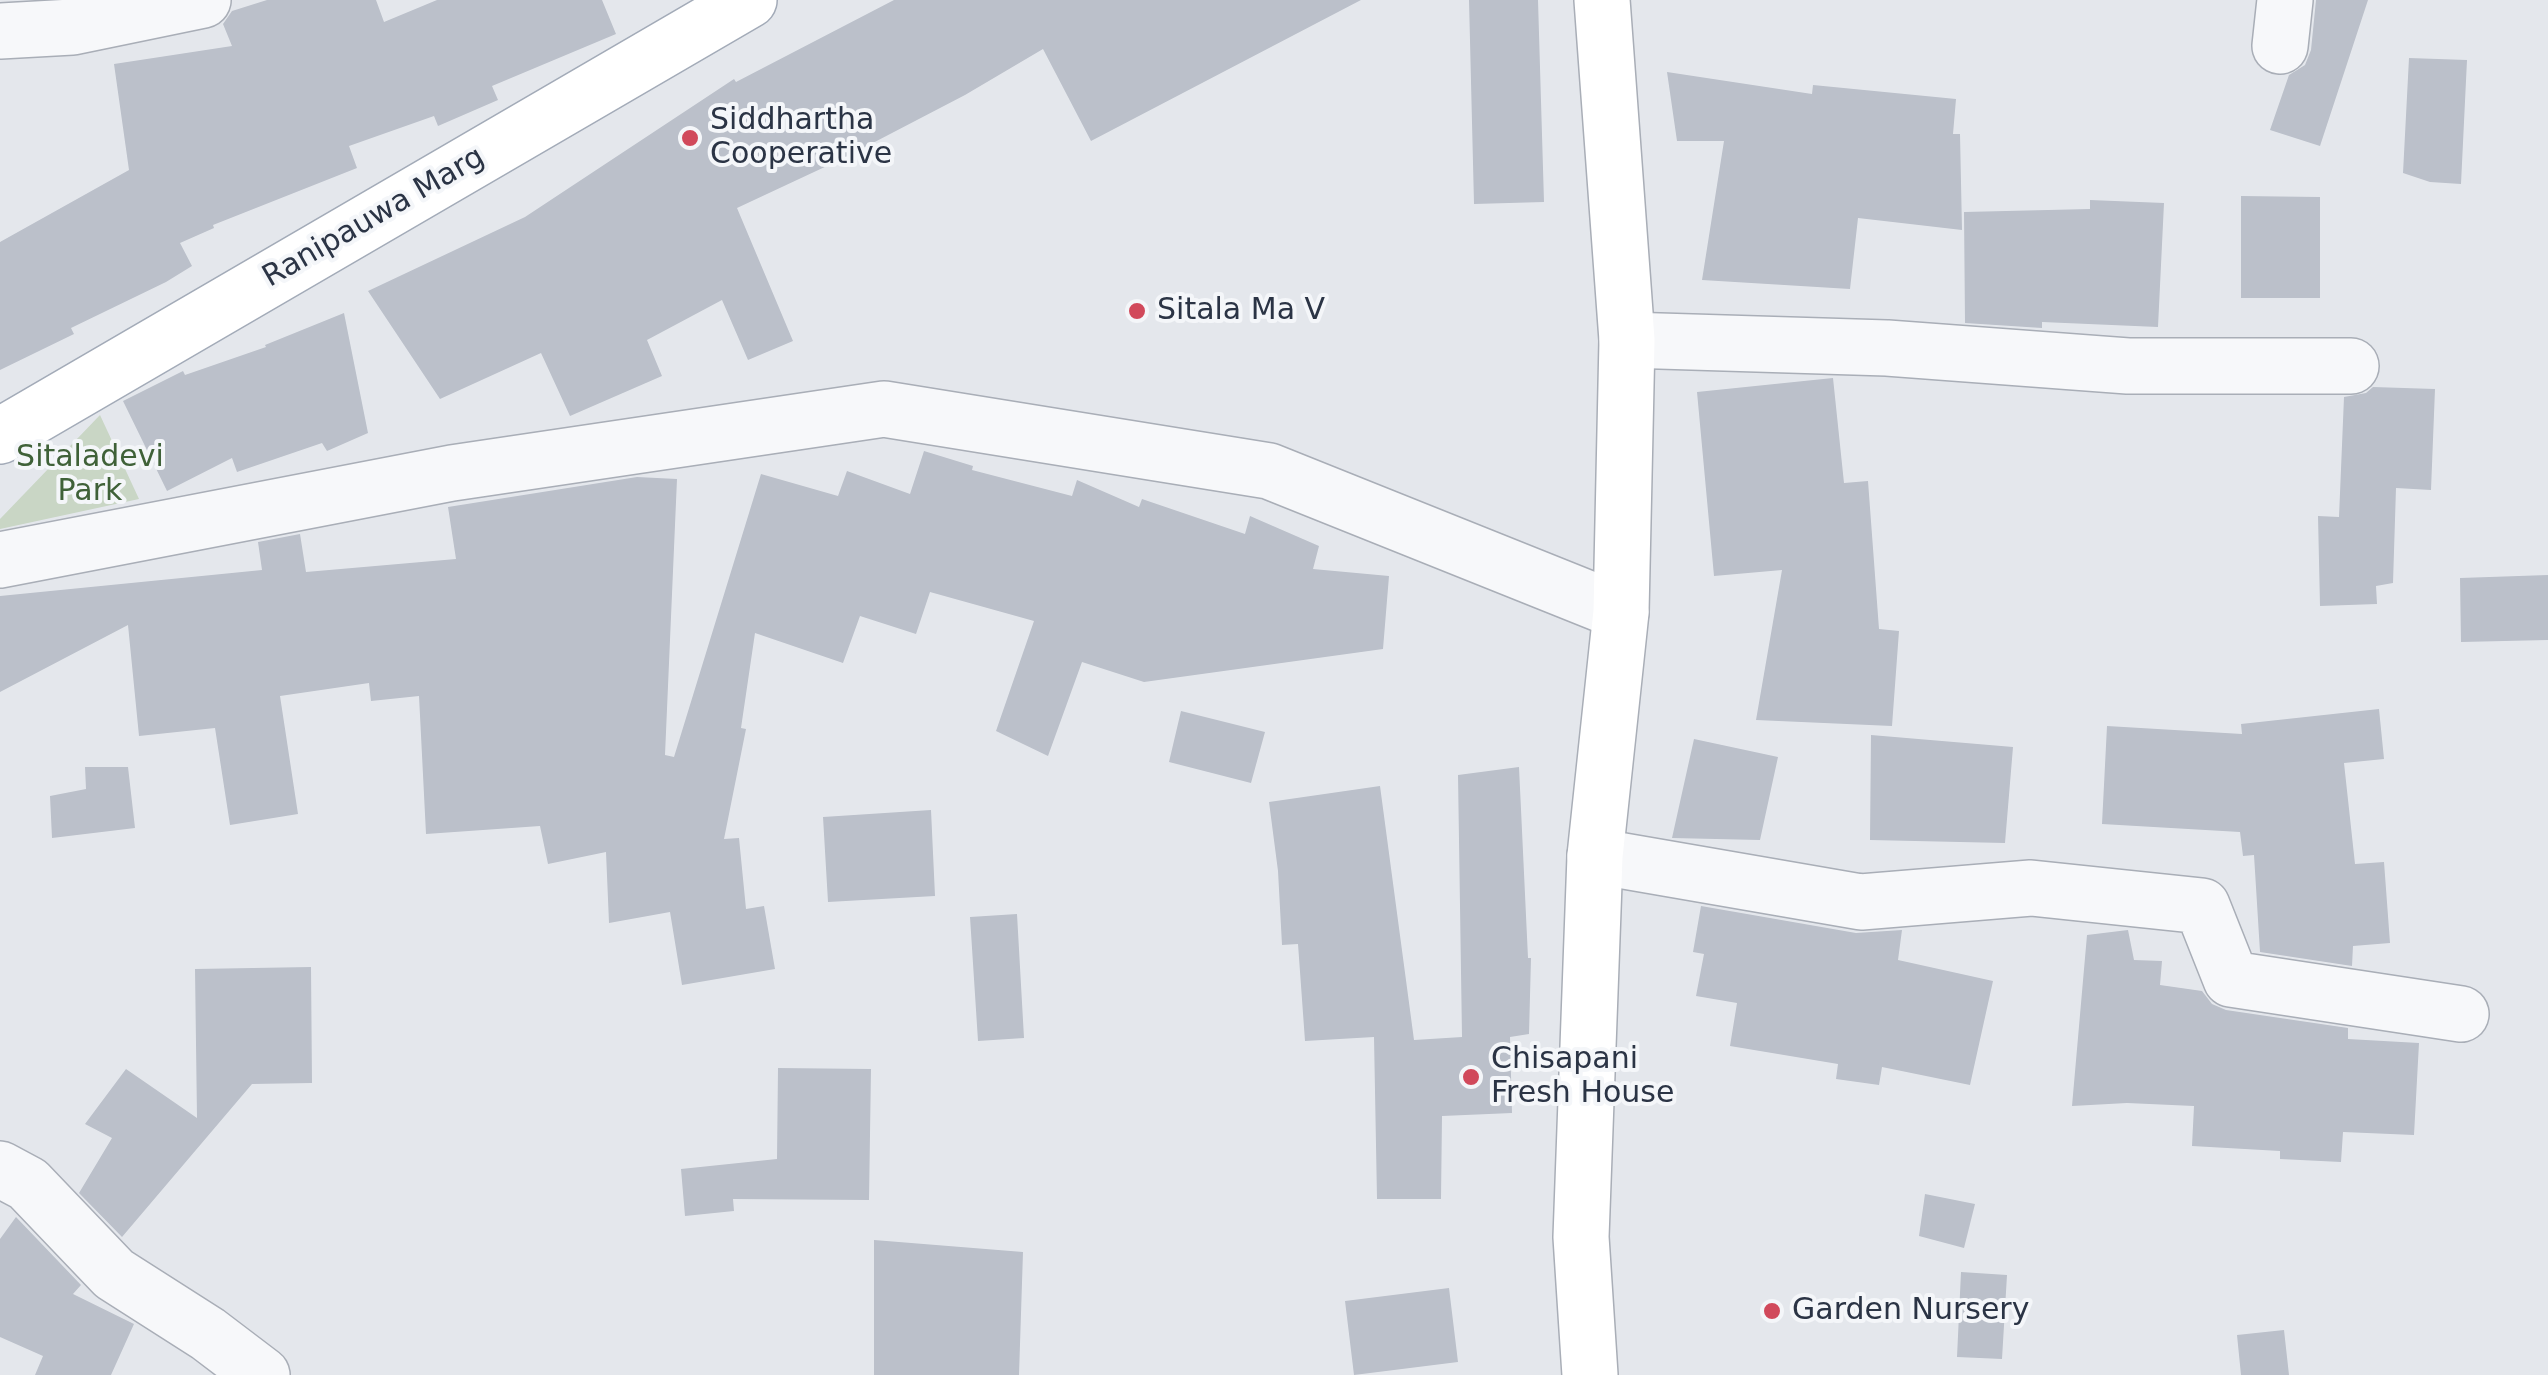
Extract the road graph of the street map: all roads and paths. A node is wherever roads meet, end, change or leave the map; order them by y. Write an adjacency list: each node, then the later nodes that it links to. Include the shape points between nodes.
1 (204, 0): 4 (street, via 72,28)
2 (748, 0): 7 (main road, Ranipauwa Marg)
3 (1602, 0): 5 (main road)
4 (0, 30)
5 (1627, 340): 6 (street, via 1887,348 2128,366); 9 (main road)
6 (2351, 366)
7 (0, 436)
8 (0, 560): 9 (street, via 452,473 884,409 1268,472)
9 (1621, 612): 10 (main road)
10 (1596, 856): 11 (street, via 1861,902 2032,888 2202,906 2231,979); 14 (main road, via 1581,1237)
11 (2461, 1014)
12 (0, 1169): 13 (street, via 28,1184 114,1274)
13 (262, 1375)
14 (1590, 1375)

